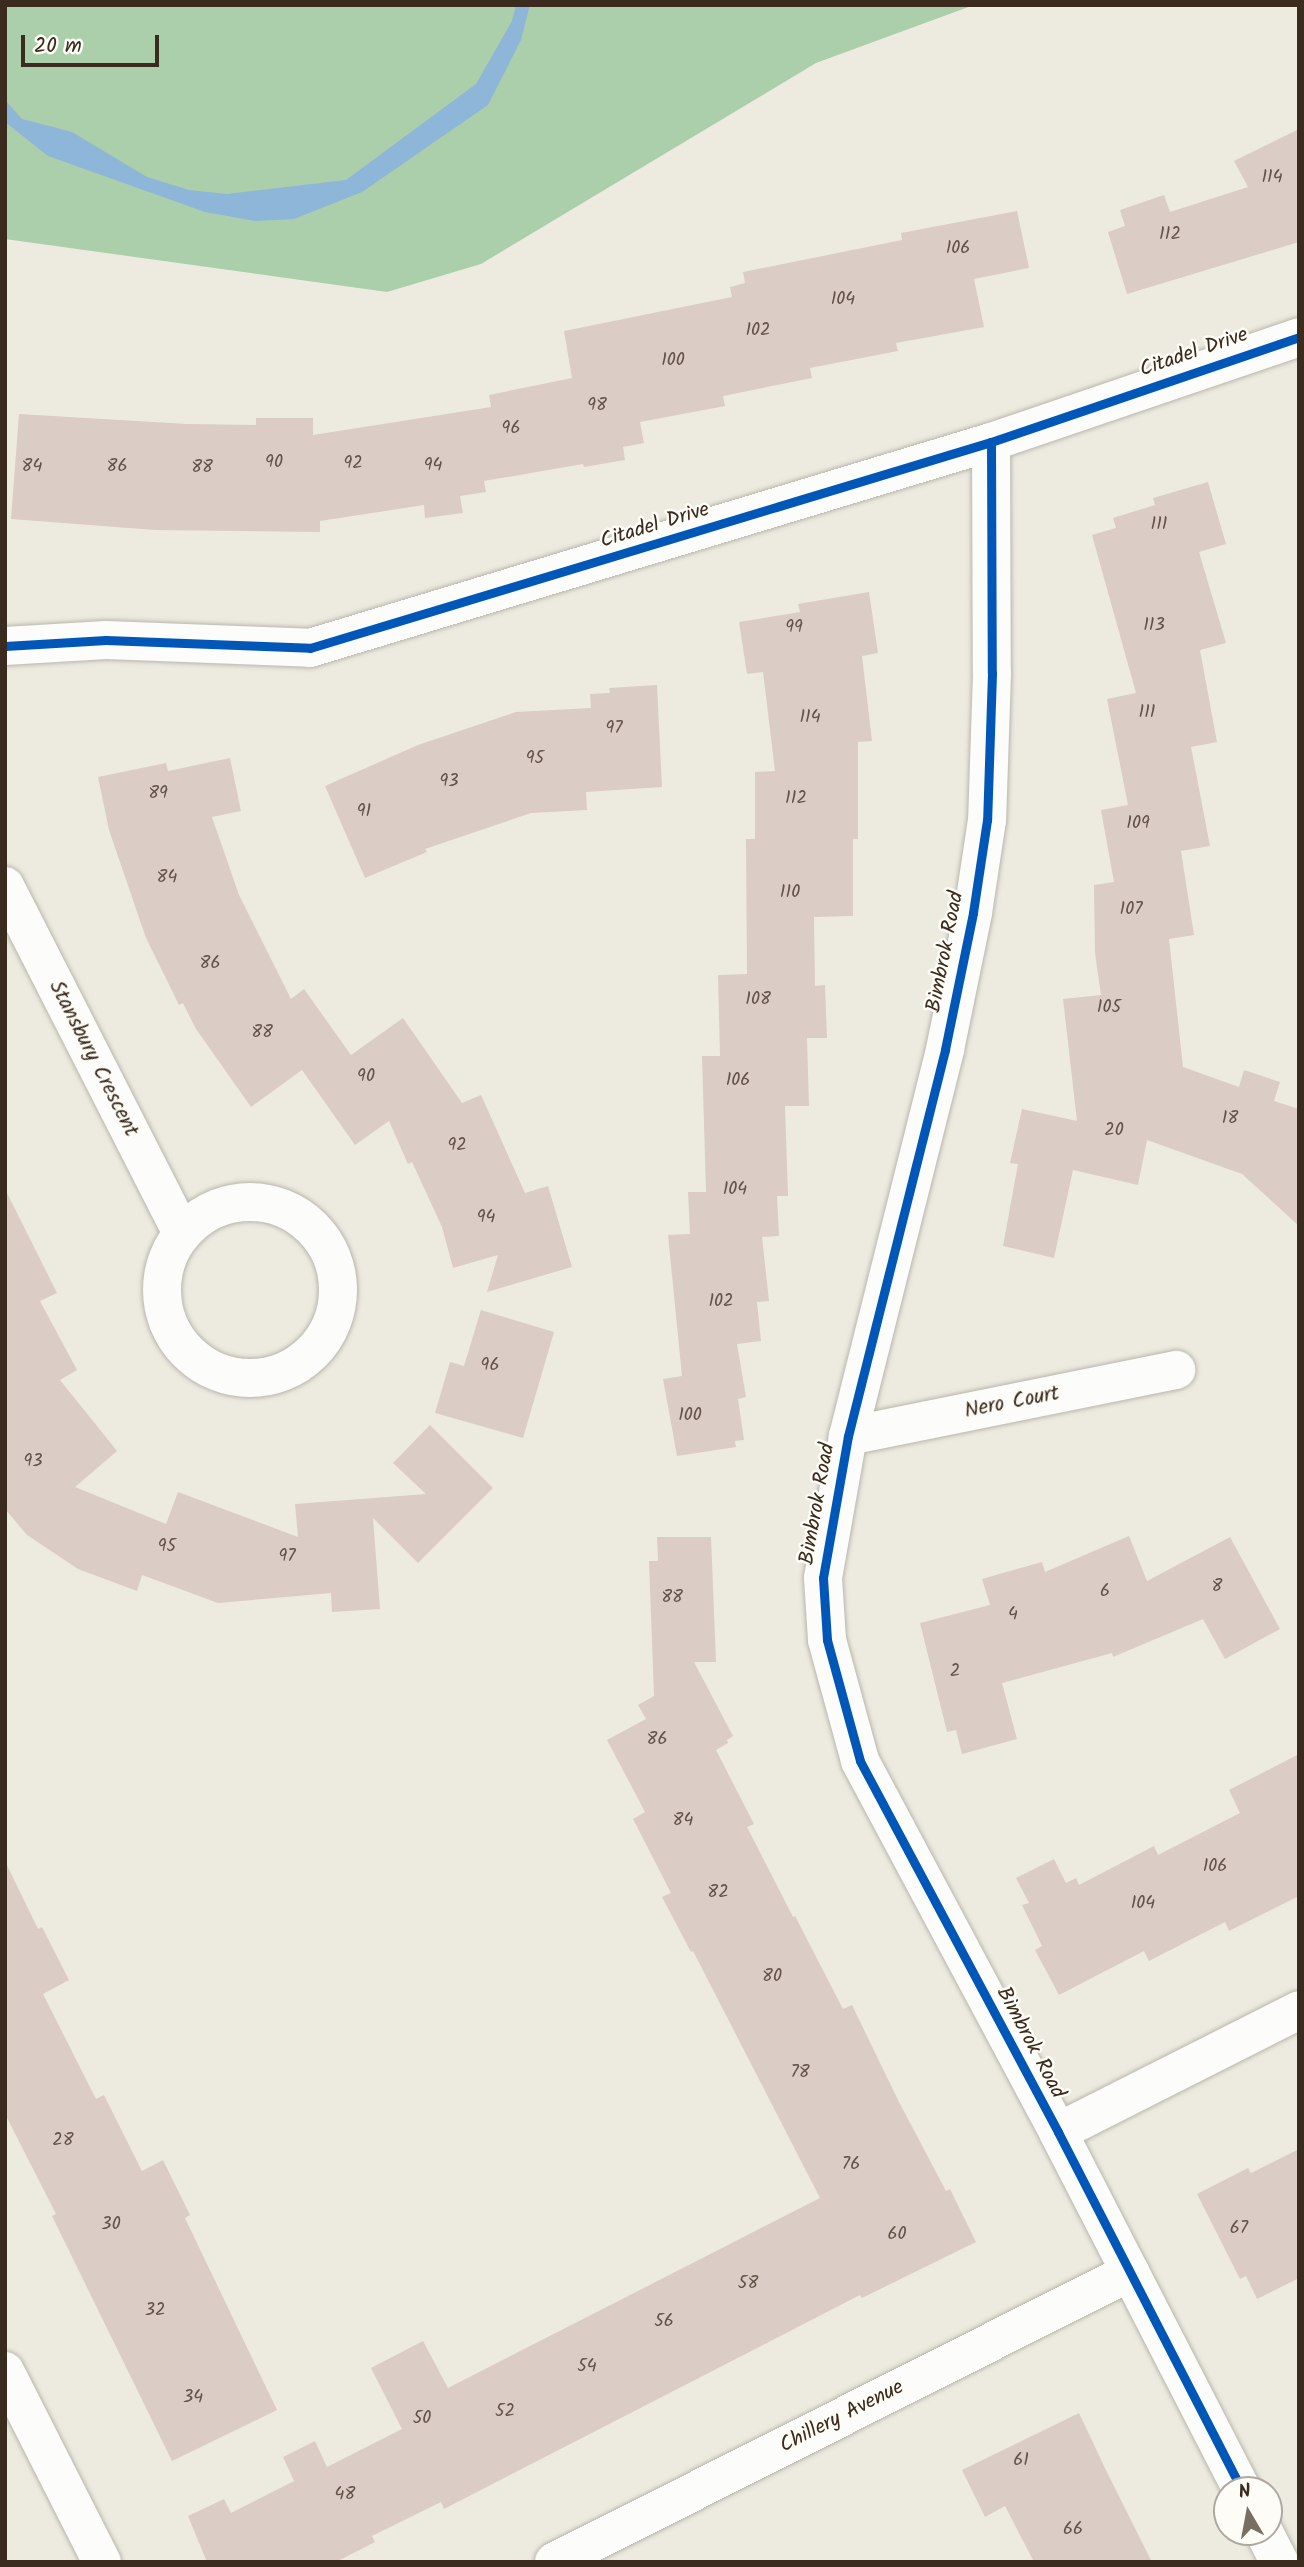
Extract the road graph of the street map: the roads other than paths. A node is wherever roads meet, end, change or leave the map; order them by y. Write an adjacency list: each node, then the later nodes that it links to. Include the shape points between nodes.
1 (1299, 337): 2 (street, Citadel Drive)
2 (991, 442): 3 (street, Citadel Drive, via 310,648 106,640); 7 (street, Bimbrok Road, via 992,673 985,833 945,1050)
3 (5, 646)
4 (5, 886): 5 (street, Stansbury Crescent)
5 (182, 1233): 5 (street, via 166,1259 160,1288 165,1318 179,1344 194,1358 229,1377 259,1378 288,1370 313,1353 335,1311 337,1274 327,1247 310,1225 286,1209 258,1202 230,1204 204,1215)
6 (1176, 1370): 7 (street, Nero Court)
7 (848, 1436): 9 (street, Bimbrok Road, via 823,1578 827,1640 860,1761)
8 (1299, 2010): 9 (street)
9 (1058, 2132): 10 (street, Bimbrok Road)
10 (1130, 2272): 12 (street, Bimbrok Road); 15 (street, Chillery Avenue)
11 (5, 2371): 14 (street)
12 (1235, 2476)
13 (1271, 2546): 16 (street)
14 (102, 2562)
15 (554, 2562)
16 (1279, 2562)

